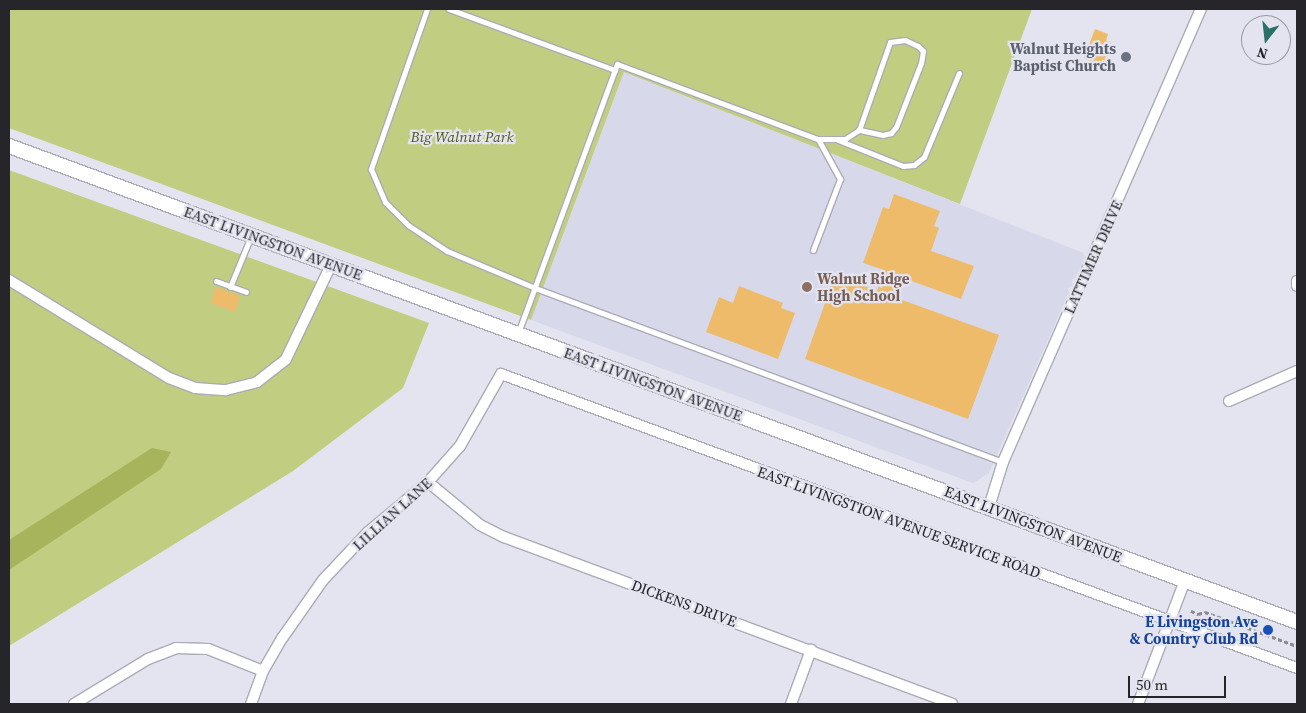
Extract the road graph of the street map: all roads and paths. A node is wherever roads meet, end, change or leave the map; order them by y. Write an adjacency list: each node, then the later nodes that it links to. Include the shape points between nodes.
1 (427, 9): 18 (lane, via 371,169 375,184 385,202 408,225 447,252)
2 (450, 9): 4 (lane)
3 (1201, 9): 24 (street, LATTIMER DRIVE)
4 (615, 70): 7 (lane, via 618,64); 18 (lane)
5 (959, 73): 8 (lane, via 924,156 914,165 903,166)
6 (860, 130): 6 (lane, via 890,42 905,40 918,46 922,51 921,63 896,127 883,136); 8 (lane, via 854,136)
7 (818, 139): 8 (lane); 11 (lane, via 840,179)
8 (835, 139)
9 (9, 146): 10 (main road, EAST LIVINGSTON AVENUE)
10 (251, 235): 12 (main road, EAST LIVINGSTON AVENUE); 16 (lane)
11 (813, 250)
12 (331, 265): 13 (street, via 286,359 257,382 226,390 195,388 169,378); 20 (main road, EAST LIVINGSTON AVENUE)
13 (9, 280)
14 (1297, 281): 17 (street)
15 (216, 282): 16 (lane)
16 (230, 286): 19 (lane)
17 (1297, 286)
18 (534, 288): 20 (lane); 24 (lane)
19 (246, 292)
20 (518, 334): 26 (main road, EAST LIVINGSTON AVENUE)
21 (1297, 371): 23 (street)
22 (501, 374): 25 (street, LILLIAN LANE, via 460,446); 29 (street, EAST LIVINGSTION AVENUE SERVICE ROAD, via 903,525)
23 (1229, 401)
24 (1002, 462): 26 (street, LATTIMER DRIVE)
25 (428, 482): 32 (street, DICKENS DRIVE, via 480,525 504,537); 34 (street, LILLIAN LANE, via 368,532 323,580)
26 (989, 507): 27 (main road, EAST LIVINGSTON AVENUE)
27 (1185, 580): 29 (street); 30 (main road, EAST LIVINGSTON AVENUE)
28 (1191, 611): 31 (path, via 1205,612)
29 (1170, 620): 33 (street, EAST LIVINGSTION AVENUE SERVICE ROAD); 39 (street)
30 (1297, 622)
31 (1297, 646)
32 (811, 650): 37 (street); 38 (street, DICKENS DRIVE)
33 (1297, 668)
34 (263, 671): 35 (street, via 208,649 176,648 148,659); 36 (street, LILLIAN LANE)
35 (74, 704)
36 (251, 704)
37 (791, 704)
38 (952, 704)
39 (1138, 704)

